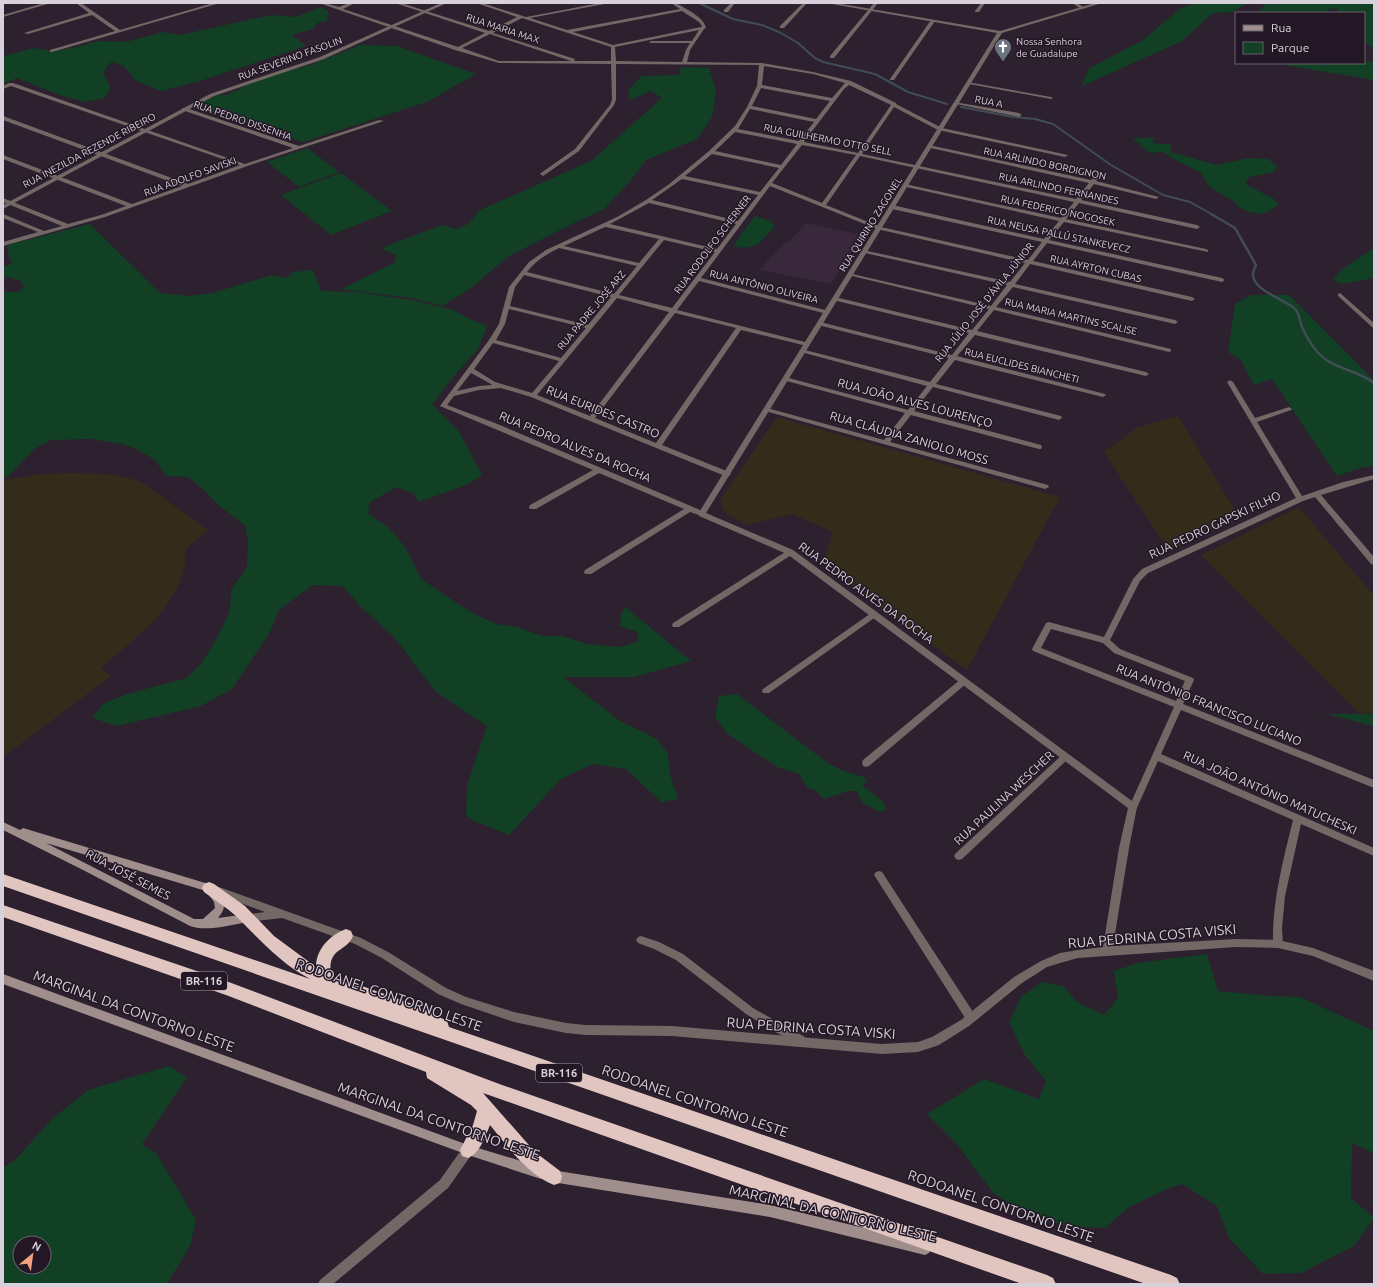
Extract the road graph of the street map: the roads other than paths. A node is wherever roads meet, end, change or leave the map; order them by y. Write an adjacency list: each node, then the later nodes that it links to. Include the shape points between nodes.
1 (49, 3): 28 (street)
2 (78, 3): 27 (street)
3 (218, 3): 34 (street)
4 (321, 3): 20 (street)
5 (353, 3): 20 (street)
6 (397, 3): 26 (street, RUA MARIA MAX)
7 (445, 3): 26 (street, RUA SEVERINO FASOLIN)
8 (478, 3): 24 (street)
9 (498, 3): 24 (street)
10 (608, 3): 29 (street)
11 (673, 3): 21 (street)
12 (733, 3): 22 (street)
13 (805, 3): 32 (street)
14 (828, 3): 23 (street)
15 (876, 3): 23 (street)
16 (983, 3): 25 (street)
17 (1074, 3): 19 (street)
18 (1100, 3): 19 (street)
19 (1083, 8): 36 (street)
20 (339, 9): 31 (street)
21 (682, 10): 33 (street, via 701,21); 35 (street)
22 (726, 10)
23 (870, 10): 30 (street); 44 (street)
24 (503, 11): 29 (street)
25 (977, 11)
26 (425, 12): 31 (street, RUA SEVERINO FASOLIN); 38 (street, RUA MARIA MAX)
27 (92, 13): 34 (street); 37 (street)
28 (3, 16)
29 (523, 17): 35 (street); 38 (street)
30 (933, 21): 36 (street); 49 (street)
31 (392, 27): 42 (street); 59 (street, RUA SEVERINO FASOLIN, via 322,58 212,95)
32 (782, 27)
33 (704, 28): 39 (street); 40 (street)
34 (118, 31): 43 (street)
35 (567, 31): 41 (street)
36 (1000, 32): 51 (street, RUA QUIRINO ZAGONEL)
37 (26, 33)
38 (489, 33): 42 (street); 45 (street, RUA MARIA MAX)
39 (632, 42): 40 (street); 41 (street)
40 (694, 42): 47 (street, via 686,54)
41 (613, 46): 46 (street)
42 (457, 49): 45 (street, via 499,62)
43 (52, 51)
44 (832, 57)
45 (580, 63): 46 (street)
46 (613, 63): 47 (street); 78 (street, via 612,105 577,150)
47 (684, 63): 48 (street)
48 (762, 64): 50 (street); 52 (street)
49 (892, 79)
50 (849, 82): 55 (street, RUA RODOLFO SCHERNER); 57 (street)
51 (969, 83): 54 (street); 56 (street, RUA QUIRINO ZAGONEL)
52 (759, 86): 55 (street); 58 (street)
53 (3, 88): 66 (street, via 11,84)
54 (1051, 98)
55 (833, 100): 63 (street, RUA RODOLFO SCHERNER)
56 (956, 103): 60 (street, RUA A); 64 (street, RUA QUIRINO ZAGONEL)
57 (894, 104): 64 (street); 72 (street)
58 (749, 108): 63 (street); 65 (street)
59 (184, 110): 66 (street, RUA INEZILDA REZENDE RIBEIRO); 68 (street, RUA PEDRO DISSENHA)
60 (1019, 115)
61 (3, 118): 71 (street)
62 (381, 121): 68 (street, RUA ADOLFO SAVISKI)
63 (818, 121): 67 (street, RUA RODOLFO SCHERNER)
64 (940, 129): 69 (street, RUA QUIRINO ZAGONEL); 73 (street)
65 (735, 130): 67 (street, RUA GUILHERMO OTTO SELL); 70 (street)
66 (145, 131): 71 (street, RUA INEZILDA REZENDE RIBEIRO); 75 (street)
67 (801, 143): 72 (street, RUA GUILHERMO OTTO SELL); 77 (street, RUA RODOLFO SCHERNER)
68 (297, 147): 75 (street, RUA ADOLFO SAVISKI)
69 (929, 147): 76 (street, RUA QUIRINO ZAGONEL); 82 (street, RUA ARLINDO BORDIGNON)
70 (711, 152): 77 (street); 80 (street)
71 (102, 154): 81 (street, RUA INEZILDA REZENDE RIBEIRO); 84 (street)
72 (859, 155): 76 (street, RUA GUILHERMO OTTO SELL); 93 (street)
73 (1065, 155)
74 (3, 157): 81 (street)
75 (244, 165): 84 (street, RUA ADOLFO SAVISKI)
76 (917, 166): 85 (street, RUA QUIRINO ZAGONEL); 90 (street, RUA ARLINDO FERNANDES)
77 (782, 167): 83 (street, RUA RODOLFO SCHERNER)
78 (543, 174)
79 (1099, 174): 82 (street, RUA JÚLIO JOSÉ D'ÁVILA JÚNIOR)
80 (682, 177): 86 (street); 89 (street)
81 (57, 178): 91 (street, RUA INEZILDA REZENDE RIBEIRO); 92 (street)
82 (1093, 182): 87 (street, RUA ARLINDO BORDIGNON); 90 (street, RUA JÚLIO JOSÉ D'ÁVILA JÚNIOR)
83 (769, 184): 86 (street, RUA RODOLFO SCHERNER); 93 (street, RUA AYRTON CUBAS)
84 (188, 186): 92 (street, RUA ADOLFO SAVISKI)
85 (905, 186): 95 (street, RUA QUIRINO ZAGONEL); 97 (street, RUA FEDERICO NOGOSEK)
86 (762, 194): 98 (street, RUA RODOLFO SCHERNER)
87 (1156, 197)
88 (3, 200): 91 (street)
89 (648, 201): 98 (street); 99 (street)
90 (1078, 201): 97 (street, RUA JÚLIO JOSÉ D'ÁVILA JÚNIOR); 101 (street, RUA ARLINDO FERNANDES)
91 (10, 203): 94 (street, RUA INEZILDA REZENDE RIBEIRO); 100 (street)
92 (132, 206): 100 (street, RUA ADOLFO SAVISKI)
93 (823, 206): 102 (street, RUA AYRTON CUBAS)
94 (3, 207)
95 (892, 207): 102 (street, RUA QUIRINO ZAGONEL); 105 (street, RUA NEUSA PALLÚ STANKEVECZ)
96 (3, 216): 103 (street)
97 (1063, 220): 105 (street, RUA JÚLIO JOSÉ D'ÁVILA JÚNIOR); 110 (street, RUA FEDERICO NOGOSEK)
98 (740, 222): 108 (street, RUA RODOLFO SCHERNER)
99 (606, 225): 104 (street); 107 (street)
100 (68, 226): 103 (street, RUA ADOLFO SAVISKI)
101 (1197, 227)
102 (879, 228): 109 (street, RUA QUIRINO ZAGONEL); 111 (street, RUA AYRTON CUBAS)
103 (44, 233): 106 (street, RUA ADOLFO SAVISKI)
104 (663, 238): 108 (street); 112 (street, RUA PADRE JOSÉ ARZ)
105 (1046, 241): 111 (street, RUA JÚLIO JOSÉ D'ÁVILA JÚNIOR); 116 (street, RUA NEUSA PALLÚ STANKEVECZ)
106 (3, 244)
107 (559, 246): 112 (street); 113 (street, via 536,258)
108 (719, 251): 115 (street, RUA RODOLFO SCHERNER)
109 (865, 251): 114 (street, RUA QUIRINO ZAGONEL); 117 (street)
110 (1206, 251)
111 (1029, 262): 117 (street, RUA JÚLIO JOSÉ D'ÁVILA JÚNIOR); 121 (street, RUA AYRTON CUBAS)
112 (641, 265): 119 (street, RUA PADRE JOSÉ ARZ)
113 (522, 273): 119 (street); 122 (street, via 510,292)
114 (850, 274): 120 (street, RUA QUIRINO ZAGONEL); 123 (street, RUA MARIA MARTINS SCALISE)
115 (697, 279): 124 (street, RUA RODOLFO SCHERNER); 125 (street, RUA ANTÔNIO OLIVEIRA)
116 (1222, 280)
117 (1011, 284): 123 (street, RUA JÚLIO JOSÉ D'ÁVILA JÚNIOR); 126 (street)
118 (1340, 295): 128 (street)
119 (615, 296): 124 (street); 129 (street, RUA PADRE JOSÉ ARZ)
120 (835, 299): 125 (street, RUA QUIRINO ZAGONEL); 131 (street)
121 (1192, 299)
122 (507, 307): 129 (street); 132 (street, via 502,324)
123 (993, 308): 131 (street, RUA JÚLIO JOSÉ D'ÁVILA JÚNIOR); 134 (street, RUA MARIA MARTINS SCALISE)
124 (673, 310): 130 (street); 151 (street, RUA RODOLFO SCHERNER)
125 (827, 312): 127 (street, RUA QUIRINO ZAGONEL)
126 (1175, 322)
127 (820, 324): 133 (street, RUA QUIRINO ZAGONEL); 136 (street, RUA EUCLIDES BIANCHETI)
128 (1374, 326)
129 (590, 327): 137 (street, RUA PADRE JOSÉ ARZ)
130 (740, 327): 133 (street); 154 (street)
131 (973, 332): 136 (street, RUA JÚLIO JOSÉ D'ÁVILA JÚNIOR); 139 (street)
132 (492, 341): 137 (street); 138 (street)
133 (807, 344): 135 (street, RUA QUIRINO ZAGONEL)
134 (1169, 350)
135 (803, 351): 140 (street, RUA QUIRINO ZAGONEL); 142 (street)
136 (953, 358): 142 (street, RUA JÚLIO JOSÉ D'ÁVILA JÚNIOR); 145 (street, RUA EUCLIDES BIANCHETI)
137 (563, 360): 146 (street, RUA PADRE JOSÉ ARZ)
138 (470, 370): 143 (street, RUA EURIDES CASTRO); 144 (street)
139 (1146, 374)
140 (785, 380): 148 (street, RUA QUIRINO ZAGONEL); 149 (street, RUA JOÃO ALVES LOURENÇO)
141 (1230, 382): 152 (street)
142 (931, 384): 149 (street, RUA JÚLIO JOSÉ D'ÁVILA JÚNIOR); 150 (street)
143 (503, 386): 144 (street, via 479,388); 146 (street, RUA EURIDES CASTRO)
144 (451, 395): 156 (street, RUA PEDRO ALVES DA ROCHA, via 443,406)
145 (1103, 395)
146 (533, 396): 151 (street, RUA EURIDES CASTRO)
147 (1289, 409): 152 (street)
148 (767, 410): 153 (street, RUA CLÁUDIA ZANIOLO MOSS); 157 (street, RUA QUIRINO ZAGONEL)
149 (909, 413): 153 (street, RUA JÚLIO JOSÉ D'ÁVILA JÚNIOR); 155 (street, RUA JOÃO ALVES LOURENÇO)
150 (1059, 418)
151 (591, 419): 154 (street, RUA EURIDES CASTRO)
152 (1253, 421): 161 (street)
153 (885, 443): 159 (street, RUA CLÁUDIA ZANIOLO MOSS)
154 (658, 446): 157 (street, RUA EURIDES CASTRO)
155 (1039, 447)
156 (598, 470): 162 (street); 163 (street, RUA PEDRO ALVES DA ROCHA)
157 (727, 474): 164 (street, RUA QUIRINO ZAGONEL)
158 (1374, 476): 160 (street, RUA PEDRO GAPSKI FILHO)
159 (1045, 487)
160 (1316, 493): 161 (street, RUA PEDRO GAPSKI FILHO); 166 (street)
161 (1300, 499): 170 (street, RUA PEDRO GAPSKI FILHO, via 1145,571 1137,579)
162 (533, 507)
163 (689, 509): 164 (street, RUA PEDRO ALVES DA ROCHA); 167 (street)
164 (702, 514): 165 (street, RUA PEDRO ALVES DA ROCHA)
165 (790, 552): 168 (street, RUA PEDRO ALVES DA ROCHA); 169 (street)
166 (1374, 562)
167 (588, 572)
168 (874, 614): 171 (street, RUA PEDRO ALVES DA ROCHA); 172 (street)
169 (676, 625)
170 (1106, 641): 173 (street, via 1117,651 1190,680); 173 (street, RUA ANTÔNIO FRANCISCO LUCIANO, via 1049,626 1036,649)
171 (964, 681): 175 (street, RUA PEDRO ALVES DA ROCHA); 176 (street)
172 (766, 691)
173 (1179, 706): 174 (street); 177 (street, RUA ANTÔNIO FRANCISCO LUCIANO)
174 (1156, 756): 178 (street); 179 (street, RUA JOÃO ANTÔNIO MATUCHESKI)
175 (1066, 757): 178 (street, RUA PEDRO ALVES DA ROCHA); 182 (street, RUA PAULINA WESCHER)
176 (866, 763)
177 (1374, 784)
178 (1133, 807): 193 (street)
179 (1298, 818): 181 (street, RUA JOÃO ANTÔNIO MATUCHESKI); 192 (street, via 1281,896 1277,925)
180 (3, 826): 185 (main road, RUA JOSÉ SEMES); 189 (main road, RUA JOSÉ SEMES, via 180,918)
181 (1374, 852)
182 (959, 856)
183 (878, 875): 197 (street)
184 (3, 880): 199 (highway, RODOANEL CONTORNO LESTE / BR-116)
185 (209, 888): 187 (street, RUA PEDRINA COSTA VISKI); 188 (highway); 189 (main road, via 220,900 221,908)
186 (3, 911): 200 (highway, BR-116, via 226,988)
187 (284, 914): 188 (street, RUA PEDRINA COSTA VISKI); 190 (street, RUA PEDRINA COSTA VISKI)
188 (247, 918): 189 (main road, RUA JOSÉ SEMES); 196 (highway, via 286,956)
189 (204, 924)
190 (346, 936): 196 (highway, via 332,945 325,956 322,967); 198 (street, RUA PEDRINA COSTA VISKI, via 372,948 459,999 532,1021 586,1030 672,1031)
191 (641, 940): 198 (street, via 667,948 746,1010)
192 (1278, 944): 193 (street, RUA PEDRINA COSTA VISKI, via 1236,943); 194 (street, RUA PEDRINA COSTA VISKI, via 1313,952)
193 (1107, 951): 197 (street, RUA PEDRINA COSTA VISKI, via 1078,954 1044,964 1018,980)
194 (1374, 976)
195 (3, 979): 202 (main road, MARGINAL DA CONTORNO LESTE)
196 (324, 979): 199 (highway, via 413,1012)
197 (971, 1018): 198 (street, RUA PEDRINA COSTA VISKI, via 935,1041 912,1048 882,1049)
198 (801, 1041)
199 (484, 1047): 207 (highway, RODOANEL CONTORNO LESTE / BR-116)
200 (403, 1056): 201 (highway, via 477,1099); 204 (highway, BR-116)
201 (485, 1107): 202 (highway, via 481,1128); 203 (highway, via 529,1158)
202 (468, 1150): 203 (main road, MARGINAL DA CONTORNO LESTE); 205 (street, via 454,1172 433,1194)
203 (554, 1177): 204 (main road, MARGINAL DA CONTORNO LESTE, via 770,1211)
204 (996, 1266): 206 (highway, BR-116)
205 (324, 1284)
206 (1047, 1284)
207 (1171, 1284)

